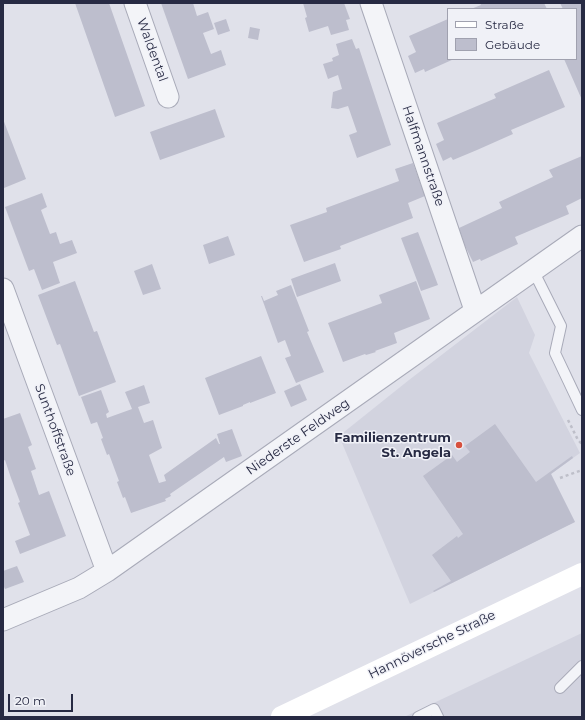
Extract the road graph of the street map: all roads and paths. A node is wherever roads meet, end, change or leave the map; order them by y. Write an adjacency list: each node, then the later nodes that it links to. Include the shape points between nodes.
1 (135, 3): 3 (street, Waldental)
2 (371, 3): 7 (street, Halfmannstraße)
3 (168, 97)
4 (582, 236): 5 (street, Niederste Feldweg)
5 (533, 270): 7 (street, Niederste Feldweg); 8 (lane, via 561,326 555,353)
6 (3, 290): 11 (street, Sunthoffstraße)
7 (475, 310): 11 (street, Niederste Feldweg)
8 (582, 410)
9 (582, 470): 10 (path)
10 (560, 478)
11 (107, 571): 13 (street, Niederste Feldweg, via 79,588)
12 (582, 574): 16 (main road, Hannöversche Straße)
13 (3, 620)
14 (582, 666): 15 (lane)
15 (560, 688)
16 (282, 717)
17 (418, 717): 18 (lane, via 434,709)
18 (438, 717)

